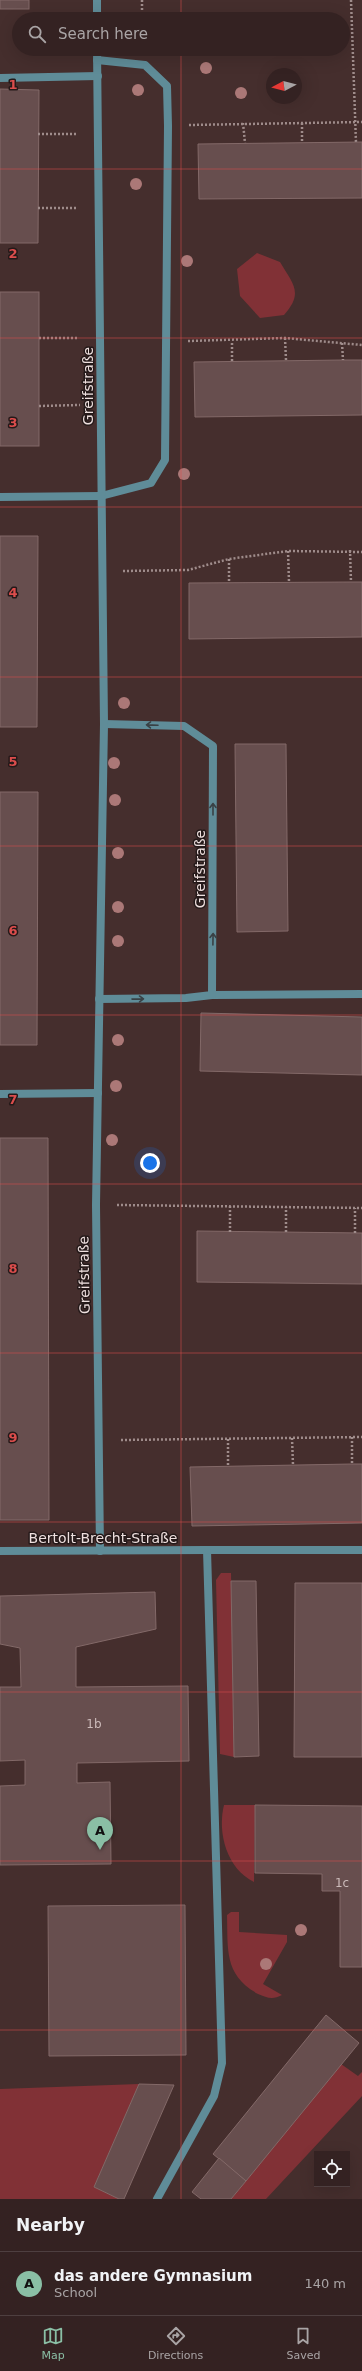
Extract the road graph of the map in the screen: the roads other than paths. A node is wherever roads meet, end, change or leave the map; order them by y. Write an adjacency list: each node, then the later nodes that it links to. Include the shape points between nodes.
1 (97, 0): 2 (street)
2 (97, 12)
3 (98, 56): 4 (street, Greifstraße)
4 (98, 60): 5 (street, Greifstraße); 7 (street, via 145,65 167,86 168,126 165,460 150,483)
5 (98, 76): 6 (street); 7 (street, Greifstraße)
6 (0, 78)
7 (101, 496): 8 (street); 9 (street, Greifstraße)
8 (0, 497)
9 (104, 724): 11 (street, Greifstraße, one-way to 9, via 213,746 184,726); 12 (street, Greifstraße)
10 (362, 994): 11 (street)
11 (212, 995): 12 (street, one-way to 11, via 186,998)
12 (99, 999): 14 (street, Greifstraße)
13 (0, 1094): 14 (street)
14 (98, 1094): 18 (street, Greifstraße, via 96,1205)
15 (207, 1550): 16 (street, Bertolt-Brecht-Straße); 18 (street, Bertolt-Brecht-Straße); 19 (street, via 222,2063 214,2096)
16 (362, 1550)
17 (0, 1551): 18 (street, Bertolt-Brecht-Straße)
18 (100, 1551)
19 (157, 2199)

